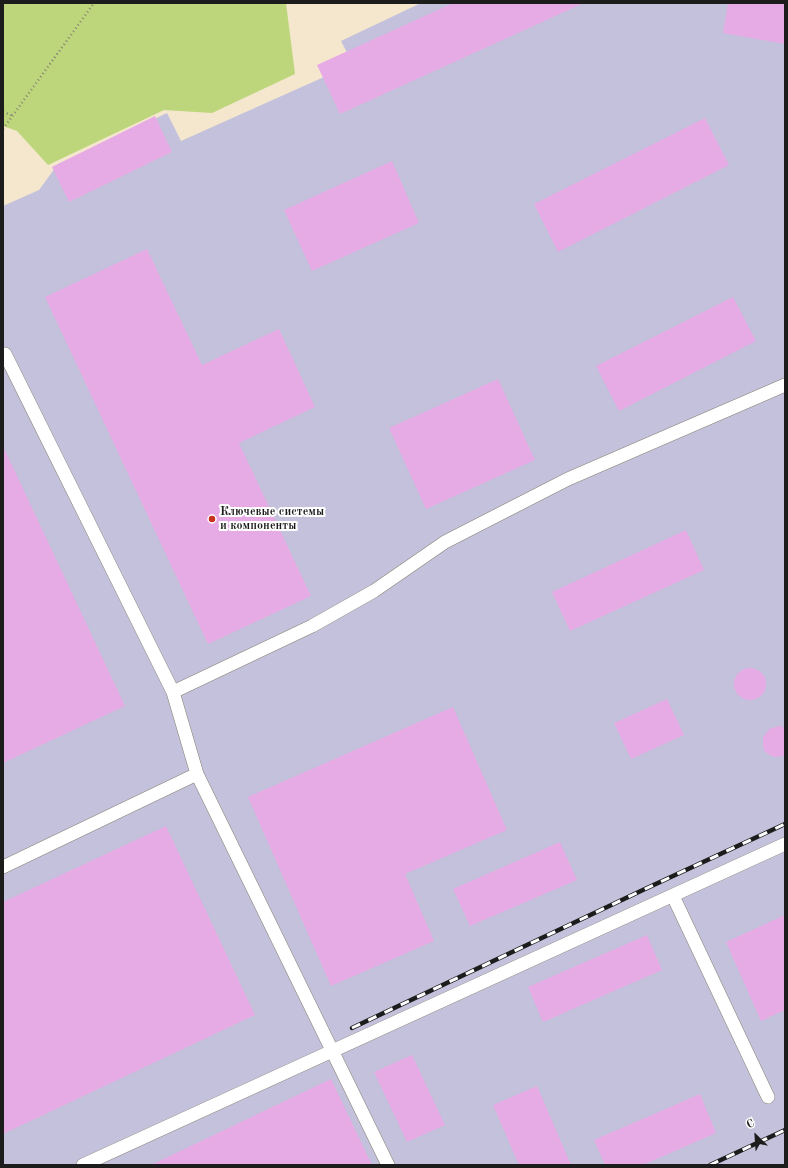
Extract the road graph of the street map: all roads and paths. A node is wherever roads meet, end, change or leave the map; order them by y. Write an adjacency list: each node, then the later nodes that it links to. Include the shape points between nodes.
1 (94, 3): 3 (path)
2 (3, 112): 3 (path)
3 (14, 116): 4 (path)
4 (3, 129)
5 (4, 352): 7 (lane)
6 (785, 385): 7 (lane, via 568,479 445,542 374,591 312,626)
7 (173, 692): 8 (lane)
8 (197, 774): 10 (lane); 12 (lane)
9 (785, 844): 11 (lane)
10 (3, 867)
11 (673, 896): 12 (lane); 13 (lane)
12 (333, 1051): 14 (lane); 15 (lane)
13 (768, 1097)
14 (83, 1165)
15 (388, 1165)

